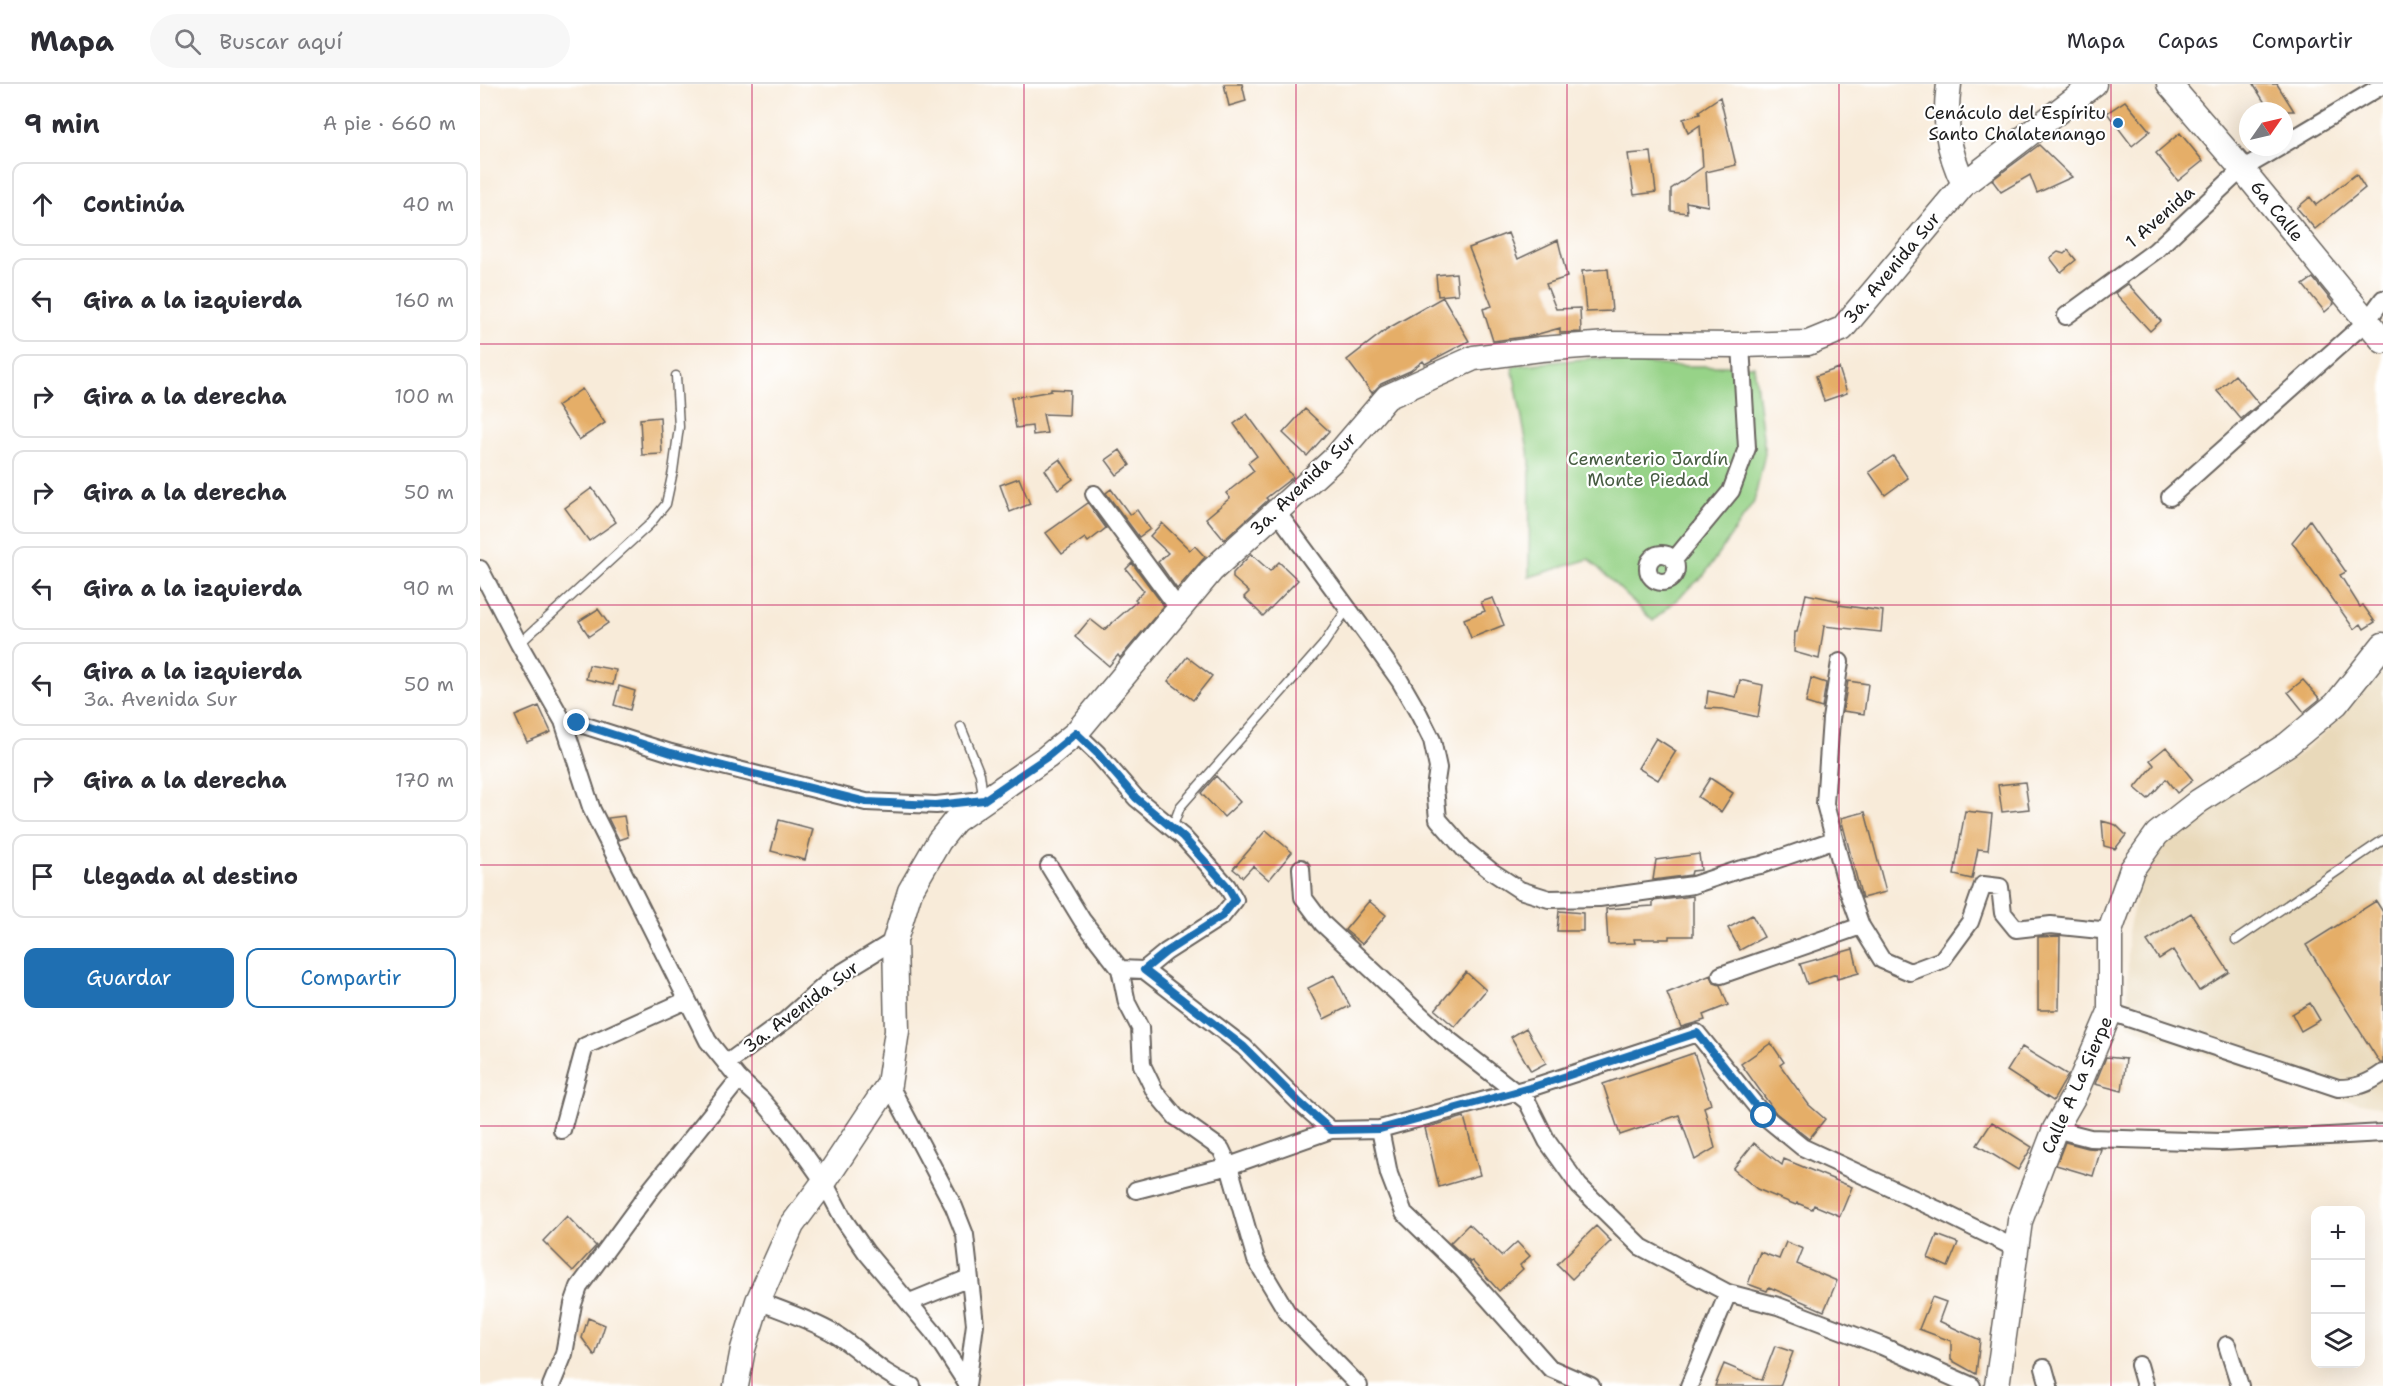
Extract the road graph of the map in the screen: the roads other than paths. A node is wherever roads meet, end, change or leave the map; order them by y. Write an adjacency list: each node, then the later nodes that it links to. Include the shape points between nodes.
1 (1949, 84): 8 (street, via 1945,116 1952,154)
2 (2094, 84): 8 (street, 3a. Avenida Sur)
3 (2169, 84): 7 (street, 6a Calle)
4 (2383, 85): 5 (street)
5 (2293, 139)
6 (2264, 156): 7 (street, 1 Avenida)
7 (2242, 169): 10 (street, 1 Avenida, via 2155,250); 11 (street, 6a Calle)
8 (1964, 184): 13 (street, 3a. Avenida Sur, via 1842,329 1808,343)
9 (2383, 299): 11 (street)
10 (2066, 316)
11 (2367, 321): 12 (street, 6a Calle); 16 (street)
12 (2383, 341)
13 (1741, 345): 17 (street, 3a. Avenida Sur, via 1608,344 1474,358 1387,397 1334,459); 18 (street, via 1747,448 1731,491)
14 (676, 376): 22 (lane, via 679,427 666,504 649,525)
15 (1094, 494): 20 (street)
16 (2170, 497)
17 (1277, 512): 20 (street, 3a. Avenida Sur, via 1210,571); 21 (street)
18 (1674, 560)
19 (480, 569): 22 (street)
20 (1179, 609): 27 (street, 3a. Avenida Sur)
21 (1347, 609): 29 (lane, via 1316,653 1180,807); 30 (street, via 1400,681 1432,740 1438,768 1438,819 1464,849 1520,890 1549,899 1589,898 1693,885)
22 (519, 644): 25 (street)
23 (2383, 645): 35 (street, Calle A La Sierpe, via 2336,704 2289,744 2199,801 2157,834 2132,869)
24 (1840, 662): 30 (street, via 1825,804)
25 (563, 721): 28 (street, via 671,753 866,802 936,805); 41 (street, via 591,810)
26 (961, 727): 28 (lane, via 980,774)
27 (1076, 733): 28 (street, 3a. Avenida Sur); 29 (street, via 1136,798)
28 (984, 800): 36 (street, 3a. Avenida Sur, via 956,821 939,841 910,891)
29 (1172, 828): 39 (street, via 1227,886 1235,900 1222,916)
30 (1833, 840): 34 (street)
31 (2383, 840): 37 (lane)
32 (1049, 866): 38 (street, via 1082,920)
33 (1301, 868): 47 (street, via 1303,897 1323,924 1440,1033)
34 (1861, 926): 35 (street, via 1882,960 1910,972 1942,960 1970,922 1983,885 2000,887 2004,914 2016,929 2051,925); 40 (street)
35 (2110, 931): 42 (street, Calle A La Sierpe)
36 (896, 940): 43 (street, 3a. Avenida Sur, via 833,978 786,1020); 46 (street, via 897,1031)
37 (2236, 940)
38 (1120, 969): 39 (street); 53 (street, via 1127,1003 1140,1028 1142,1065 1155,1092 1176,1117 1221,1149)
39 (1144, 970): 51 (street, via 1244,1047)
40 (1721, 975)
41 (687, 1000): 43 (street, via 708,1041); 50 (street, via 585,1046)
42 (2110, 1012): 44 (street, via 2338,1088 2356,1088); 49 (street, Calle A La Sierpe, via 2076,1094)
43 (726, 1064): 45 (street)
44 (2383, 1073)
45 (739, 1079): 54 (street, via 788,1131); 65 (street, via 579,1287 564,1354)
46 (889, 1084): 54 (street); 57 (street, via 954,1207 965,1235)
47 (1516, 1090): 48 (street); 56 (street, via 1697,1033 1764,1116 1802,1147); 58 (street, via 1527,1101 1547,1141 1578,1186 1641,1247)
48 (1380, 1129): 51 (street); 69 (street, via 1389,1174 1404,1214 1462,1269 1550,1368)
49 (2055, 1129): 52 (street, via 2090,1138 2210,1141); 56 (street, Calle A La Sierpe, via 2020,1221)
50 (562, 1130)
51 (1331, 1130): 53 (street)
52 (2383, 1133)
53 (1229, 1166): 55 (street); 68 (street, via 1256,1260 1276,1295 1287,1312)
54 (824, 1182): 59 (street, via 792,1225); 60 (street, via 866,1252)
55 (1136, 1190)
56 (2015, 1248): 72 (street, Calle A La Sierpe)
57 (969, 1278): 60 (street); 64 (street, via 975,1324)
58 (1728, 1293): 70 (street); 71 (street, via 1778,1306)
59 (758, 1301): 66 (street); 67 (street, via 837,1335 866,1360)
60 (910, 1302): 64 (street)
61 (2227, 1345): 75 (street)
62 (2139, 1365): 74 (street)
63 (2044, 1368): 73 (street)
64 (967, 1385)
65 (550, 1386)
66 (736, 1386)
67 (912, 1386)
68 (1359, 1386)
69 (1591, 1386)
70 (1689, 1386)
71 (1972, 1386)
72 (1997, 1386)
73 (2049, 1386)
74 (2145, 1386)
75 (2240, 1386)

